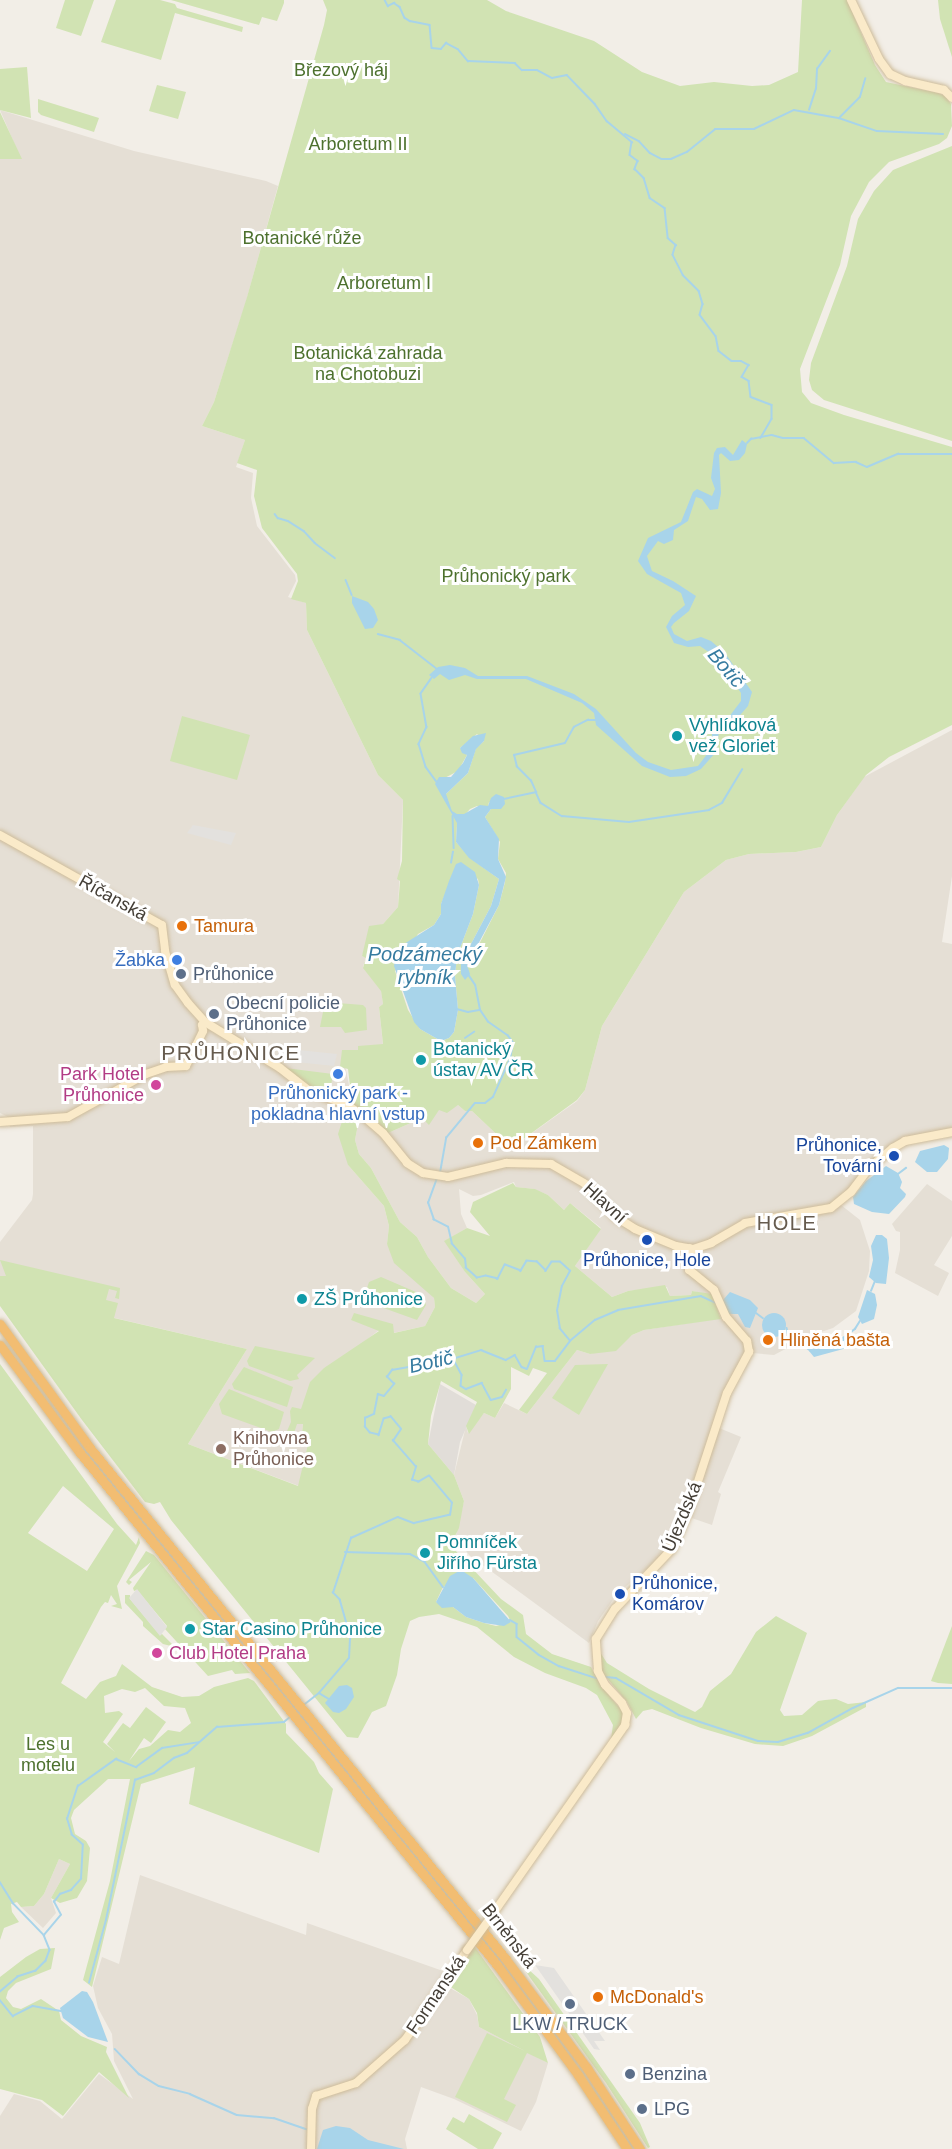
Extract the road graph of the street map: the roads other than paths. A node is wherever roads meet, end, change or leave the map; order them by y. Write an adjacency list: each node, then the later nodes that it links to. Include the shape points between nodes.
1 (851, 0): 2 (street, via 890,74 944,90)
2 (952, 98)
3 (0, 835): 4 (street, Říčanská, via 162,925 175,985)
4 (206, 1022): 5 (street); 6 (street)
5 (212, 1028): 6 (street); 9 (street, Hlavní, via 264,1058 311,1092 361,1114 412,1167 444,1177 506,1163 550,1164 585,1184 616,1217 634,1229)
6 (203, 1031): 7 (street, via 186,1066 146,1074 68,1117)
7 (4, 1123)
8 (952, 1132): 9 (street, via 905,1141 869,1168 838,1204 734,1228 711,1244)
9 (689, 1248): 12 (street, Újezdská, via 689,1270 714,1290 725,1316 746,1339 750,1352 725,1398 672,1549 604,1622 596,1639 598,1671 622,1703 627,1719 618,1739)
10 (0, 1324): 15 (highway, Brněnská, via 90,1448 538,2001)
11 (0, 1347): 14 (highway, Brněnská, via 80,1453 530,2007)
12 (592, 1774): 13 (street, Formanská, bridge, via 405,2040 356,2083 316,2096)
13 (311, 2149)
14 (627, 2149)
15 (640, 2149)

